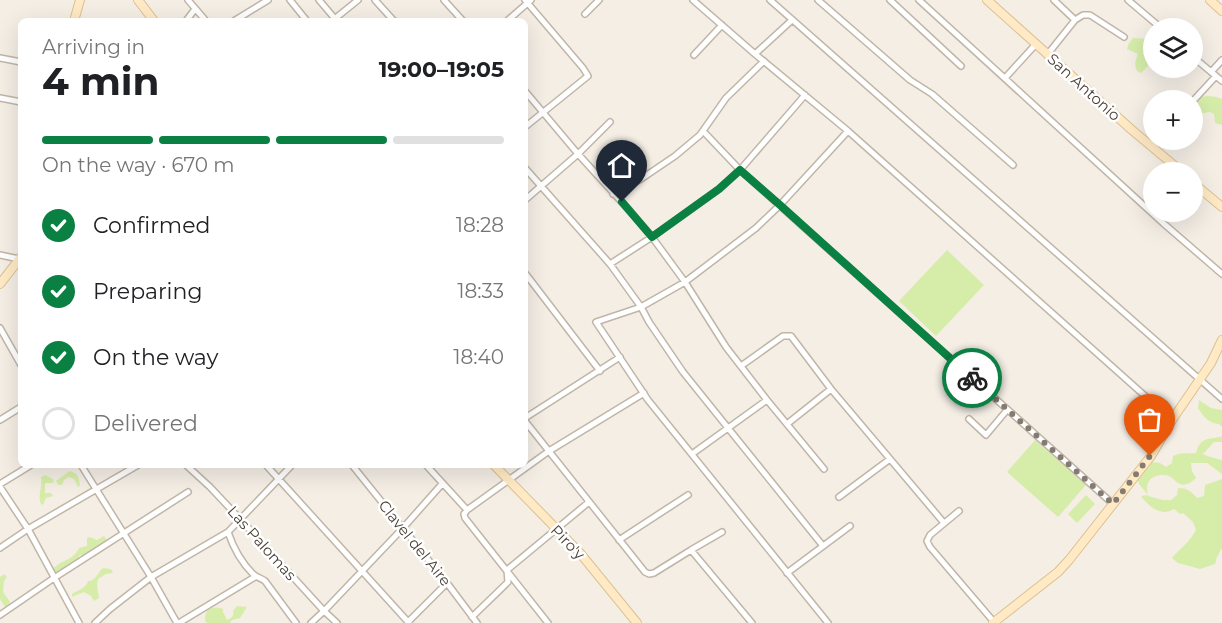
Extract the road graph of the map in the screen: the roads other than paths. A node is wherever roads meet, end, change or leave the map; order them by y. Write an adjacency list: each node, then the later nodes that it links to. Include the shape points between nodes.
1 (80, 0): 24 (main road)
2 (138, 0): 25 (main road)
3 (188, 0): 21 (street)
4 (268, 0): 28 (street)
5 (290, 0): 29 (street)
6 (320, 0): 30 (street)
7 (358, 0): 31 (street)
8 (375, 0): 32 (street)
9 (444, 0): 33 (street)
10 (599, 0): 23 (street)
11 (693, 0): 38 (street)
12 (770, 0): 36 (street)
13 (818, 0): 65 (street)
14 (891, 0): 49 (street)
15 (919, 0): 51 (street)
16 (987, 0): 40 (main road, San Antonio)
17 (1054, 0): 37 (street)
18 (1128, 0): 35 (street)
19 (1210, 0): 22 (main road)
20 (528, 1): 34 (street); 58 (street, via 588,76)
21 (195, 9): 26 (street); 27 (street)
22 (1222, 11)
23 (585, 14)
24 (75, 18)
25 (152, 18)
26 (188, 18)
27 (203, 18)
28 (239, 18)
29 (305, 18)
30 (334, 18)
31 (337, 18)
32 (391, 18)
33 (460, 18)
34 (510, 18)
35 (1149, 18)
36 (792, 20): 41 (street); 92 (street)
37 (1075, 20): 39 (street, via 1090,15); 43 (street)
38 (722, 25): 41 (street); 42 (street)
39 (1124, 37)
40 (1036, 44): 43 (main road, San Antonio); 51 (street)
41 (755, 54): 47 (street)
42 (694, 55)
43 (1047, 55): 64 (main road, San Antonio)
44 (0, 58): 46 (street)
45 (1222, 60): 50 (street)
46 (18, 61)
47 (764, 62): 55 (street); 61 (street, via 726,98)
48 (1203, 65): 50 (street)
49 (961, 66)
50 (1213, 74): 52 (street); 53 (street)
51 (1005, 78): 79 (street)
52 (1222, 81)
53 (1201, 90)
54 (528, 94): 58 (street)
55 (805, 95): 62 (street); 66 (street)
56 (0, 98): 57 (street)
57 (18, 101)
58 (543, 112): 60 (street); 63 (street)
59 (610, 122): 63 (street)
60 (528, 124)
61 (703, 131): 66 (street); 70 (street, via 675,156)
62 (848, 131): 72 (street); 102 (street)
63 (578, 154): 68 (street); 70 (street)
64 (1170, 162)
65 (1013, 165)
66 (740, 170): 72 (street); 74 (street)
67 (528, 172): 68 (street)
68 (541, 187): 71 (street); 78 (street)
69 (1203, 191): 73 (main road)
70 (613, 194): 74 (street)
71 (528, 198)
72 (780, 205): 81 (street); 98 (street)
73 (1222, 207)
74 (652, 237): 78 (street); 81 (street)
75 (0, 255): 76 (street)
76 (18, 258)
77 (18, 261): 82 (main road)
78 (610, 264): 83 (street)
79 (1222, 274)
80 (528, 277): 91 (street)
81 (686, 282): 83 (street); 90 (street)
82 (0, 284)
83 (641, 307): 88 (street, via 596,322); 105 (street, via 683,372)
84 (0, 328): 87 (street)
85 (1222, 340): 92 (main road)
86 (18, 350): 87 (street)
87 (14, 353): 89 (street)
88 (621, 357): 91 (street); 94 (street)
89 (18, 360)
90 (741, 366): 93 (street, via 787,335 795,340); 96 (street)
91 (600, 371): 99 (street)
92 (1200, 380): 95 (street); 102 (main road)
93 (831, 389): 104 (street); 108 (street)
94 (644, 393): 106 (street); 107 (street)
95 (1222, 399)
96 (767, 400): 104 (street); 105 (street)
97 (18, 409): 101 (street)
98 (1007, 410): 100 (street, via 986,435); 130 (street)
99 (528, 418)
100 (969, 419)
101 (0, 420)
102 (1172, 420): 130 (main road)
103 (528, 424): 106 (street)
104 (787, 424): 120 (street)
105 (728, 428): 107 (street); 143 (street)
106 (549, 451): 109 (street); 129 (street)
107 (692, 454): 148 (street)
108 (890, 459): 128 (street); 134 (street)
109 (528, 466)
110 (26, 468): 124 (street)
111 (83, 468): 125 (street)
112 (133, 468): 125 (street)
113 (189, 468): 133 (street, Las Palomas)
114 (269, 468): 121 (street)
115 (289, 468): 121 (street)
116 (354, 468): 136 (street, Clavel del Aire)
117 (429, 468): 123 (street)
118 (497, 468): 122 (main road, Piro'y)
119 (524, 468): 122 (street)
120 (824, 469)
121 (279, 480): 133 (street); 147 (street)
122 (507, 480): 131 (street); 138 (main road, Piro'y)
123 (442, 484): 131 (street); 136 (street)
124 (0, 485): 137 (street)
125 (97, 489): 137 (street); 141 (street)
126 (188, 492): 141 (street)
127 (688, 495): 142 (street)
128 (839, 497)
129 (589, 502): 138 (street); 142 (street)
130 (1113, 504): 159 (main road, via 1058,572)
131 (467, 510): 146 (street, via 465,518)
132 (959, 511): 134 (street)
133 (241, 519): 139 (street); 153 (street, Las Palomas)
134 (944, 523): 159 (street, via 930,535 930,547)
135 (850, 526): 143 (street)
136 (403, 528): 147 (street); 152 (street, Clavel del Aire)
137 (28, 529): 144 (street); 151 (street)
138 (556, 529): 146 (street); 166 (main road, Piro'y)
139 (228, 532): 149 (street); 150 (street)
140 (722, 532): 145 (street)
141 (124, 534): 149 (street); 151 (street)
142 (619, 540): 145 (street, via 649,574)
143 (823, 546): 148 (street)
144 (0, 548)
145 (691, 550): 167 (street)
146 (507, 570): 155 (street, via 507,582); 165 (street)
147 (363, 571): 153 (street); 158 (street)
148 (787, 573): 168 (street)
149 (151, 577): 160 (street); 161 (street)
150 (255, 577): 157 (street, via 265,581); 161 (street)
151 (54, 578): 154 (street); 156 (street)
152 (447, 583): 155 (street, Clavel del Aire); 158 (street)
153 (324, 611): 162 (street); 163 (street, Las Palomas)
154 (0, 615)
155 (472, 617): 164 (street, Clavel del Aire)
156 (78, 622)
157 (293, 622)
158 (409, 622)
159 (994, 622)
160 (95, 623)
161 (178, 623)
162 (311, 623)
163 (337, 623)
164 (477, 623)
165 (548, 623)
166 (638, 623)
167 (752, 623)
168 (828, 623)

